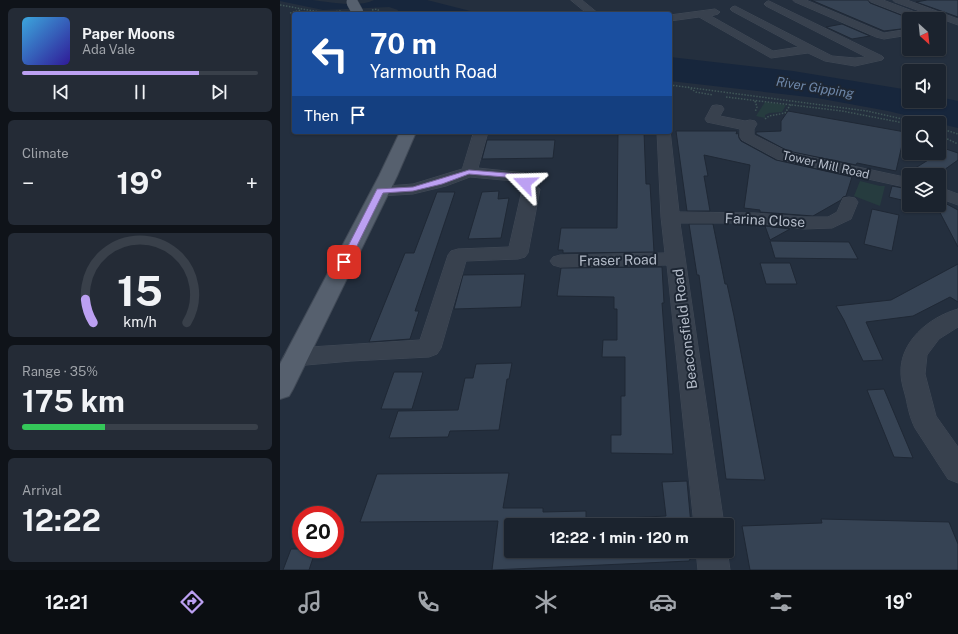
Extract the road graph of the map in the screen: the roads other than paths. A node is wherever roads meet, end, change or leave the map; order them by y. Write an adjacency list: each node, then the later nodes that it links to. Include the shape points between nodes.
1 (576, 0): 9 (street)
2 (798, 0): 16 (street, via 882,35)
3 (874, 0): 10 (street)
4 (898, 0): 13 (street)
5 (352, 1): 8 (main road, bridge)
6 (759, 4): 7 (street); 17 (street, via 878,58 855,62 829,59)
7 (735, 9): 11 (street); 17 (street)
8 (358, 12)
9 (591, 12)
10 (905, 12)
11 (701, 14): 12 (street); 17 (street, via 771,55)
12 (672, 18)
13 (958, 22)
14 (946, 26): 15 (street)
15 (958, 27)
16 (902, 33)
17 (810, 49)
18 (718, 102): 23 (street, Tower Mill Road, via 712,119 748,129 783,156)
19 (407, 134): 24 (main road)
20 (480, 134): 22 (street)
21 (664, 134): 26 (street, Beaconsfield Road)
22 (469, 172): 24 (street, via 413,189); 30 (street, via 519,176 531,189 518,253 458,255 428,348)
23 (902, 182)
24 (380, 191): 30 (main road)
25 (850, 202): 26 (street, Farina Close, via 839,227 755,218)
26 (670, 217): 27 (street, Beaconsfield Road)
27 (676, 259): 28 (street, Fraser Road); 33 (street, Beaconsfield Road)
28 (560, 261)
29 (958, 317): 32 (street, via 931,333 915,353 913,374 924,420)
30 (296, 357): 31 (main road)
31 (280, 389)
32 (958, 470)
33 (707, 518)
34 (713, 558): 35 (street)
35 (714, 570)

